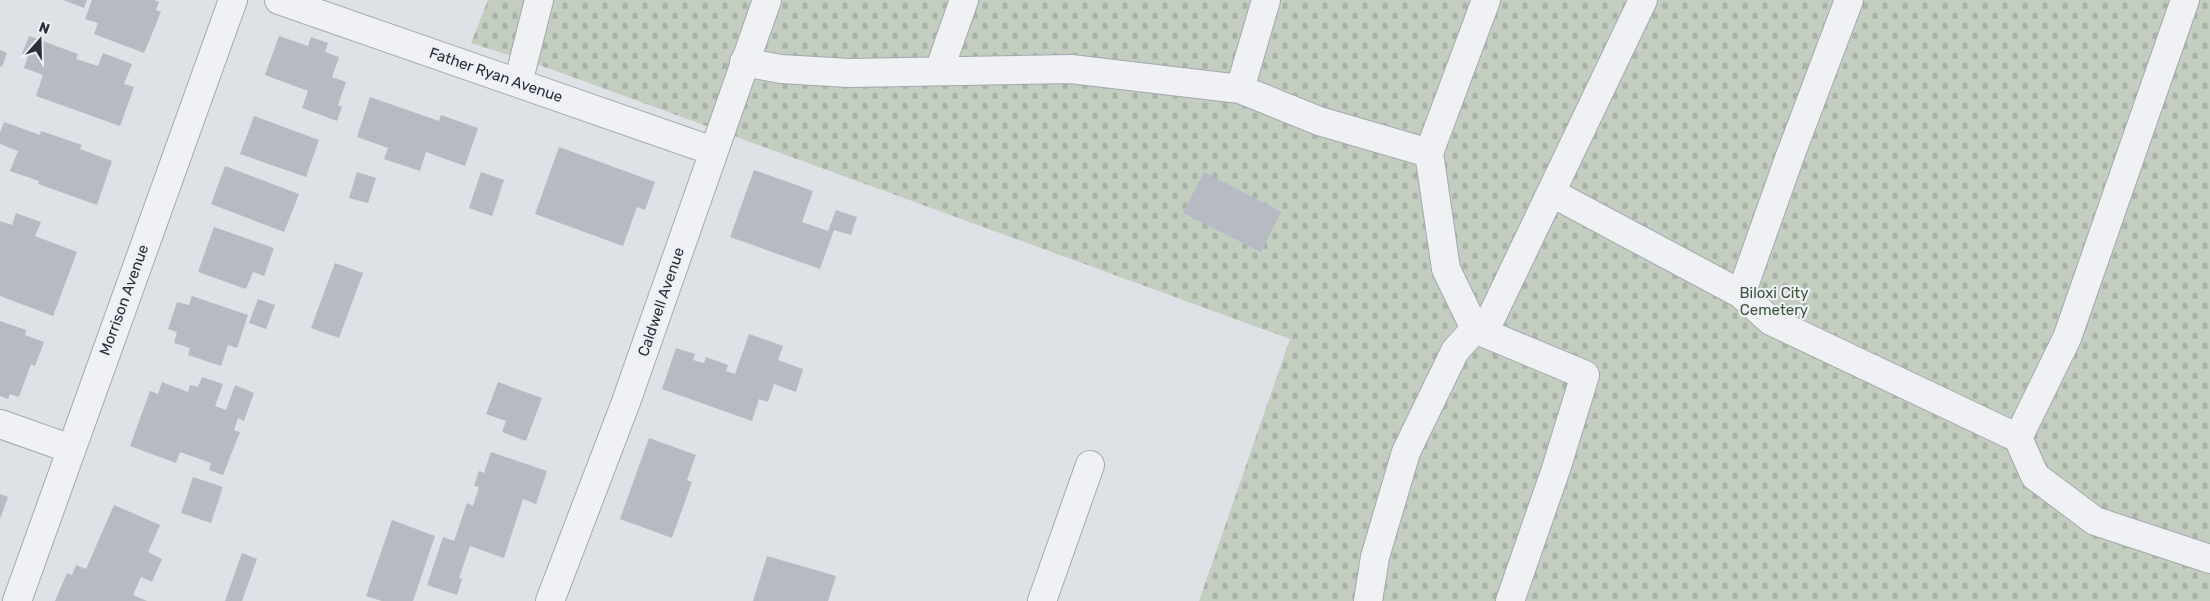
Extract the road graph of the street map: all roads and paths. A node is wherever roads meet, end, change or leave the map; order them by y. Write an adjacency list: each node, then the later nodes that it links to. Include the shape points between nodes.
1 (233, 0): 22 (street, Morrison Avenue)
2 (279, 0): 13 (street, Father Ryan Avenue)
3 (539, 0): 13 (street)
4 (767, 0): 11 (street, Caldwell Avenue)
5 (964, 0): 12 (street)
6 (1266, 0): 14 (street)
7 (1486, 0): 16 (street)
8 (1643, 0): 17 (street)
9 (1849, 0): 18 (street)
10 (2185, 0): 21 (street, via 2067,338)
11 (744, 62): 12 (street, via 781,69 849,73); 15 (street, Caldwell Avenue)
12 (939, 71): 14 (street, via 1071,69)
13 (518, 83): 15 (street, Father Ryan Avenue)
14 (1240, 89): 16 (street, via 1319,121)
15 (713, 151): 26 (street, Caldwell Avenue, via 626,402)
16 (1429, 153): 19 (street, via 1446,270)
17 (1552, 193): 18 (street); 19 (street, via 1492,316)
18 (1741, 294): 21 (street, via 1771,321)
19 (1475, 329): 28 (street, via 1455,351 1406,452 1374,557); 29 (street, via 1586,375)
20 (0, 424): 22 (street)
21 (2018, 438): 24 (street, via 2035,476 2095,520)
22 (71, 449): 25 (street, Morrison Avenue)
23 (1090, 465): 27 (street)
24 (2205, 550)
25 (17, 601)
26 (550, 601)
27 (1042, 601)
28 (1368, 601)
29 (1510, 601)

